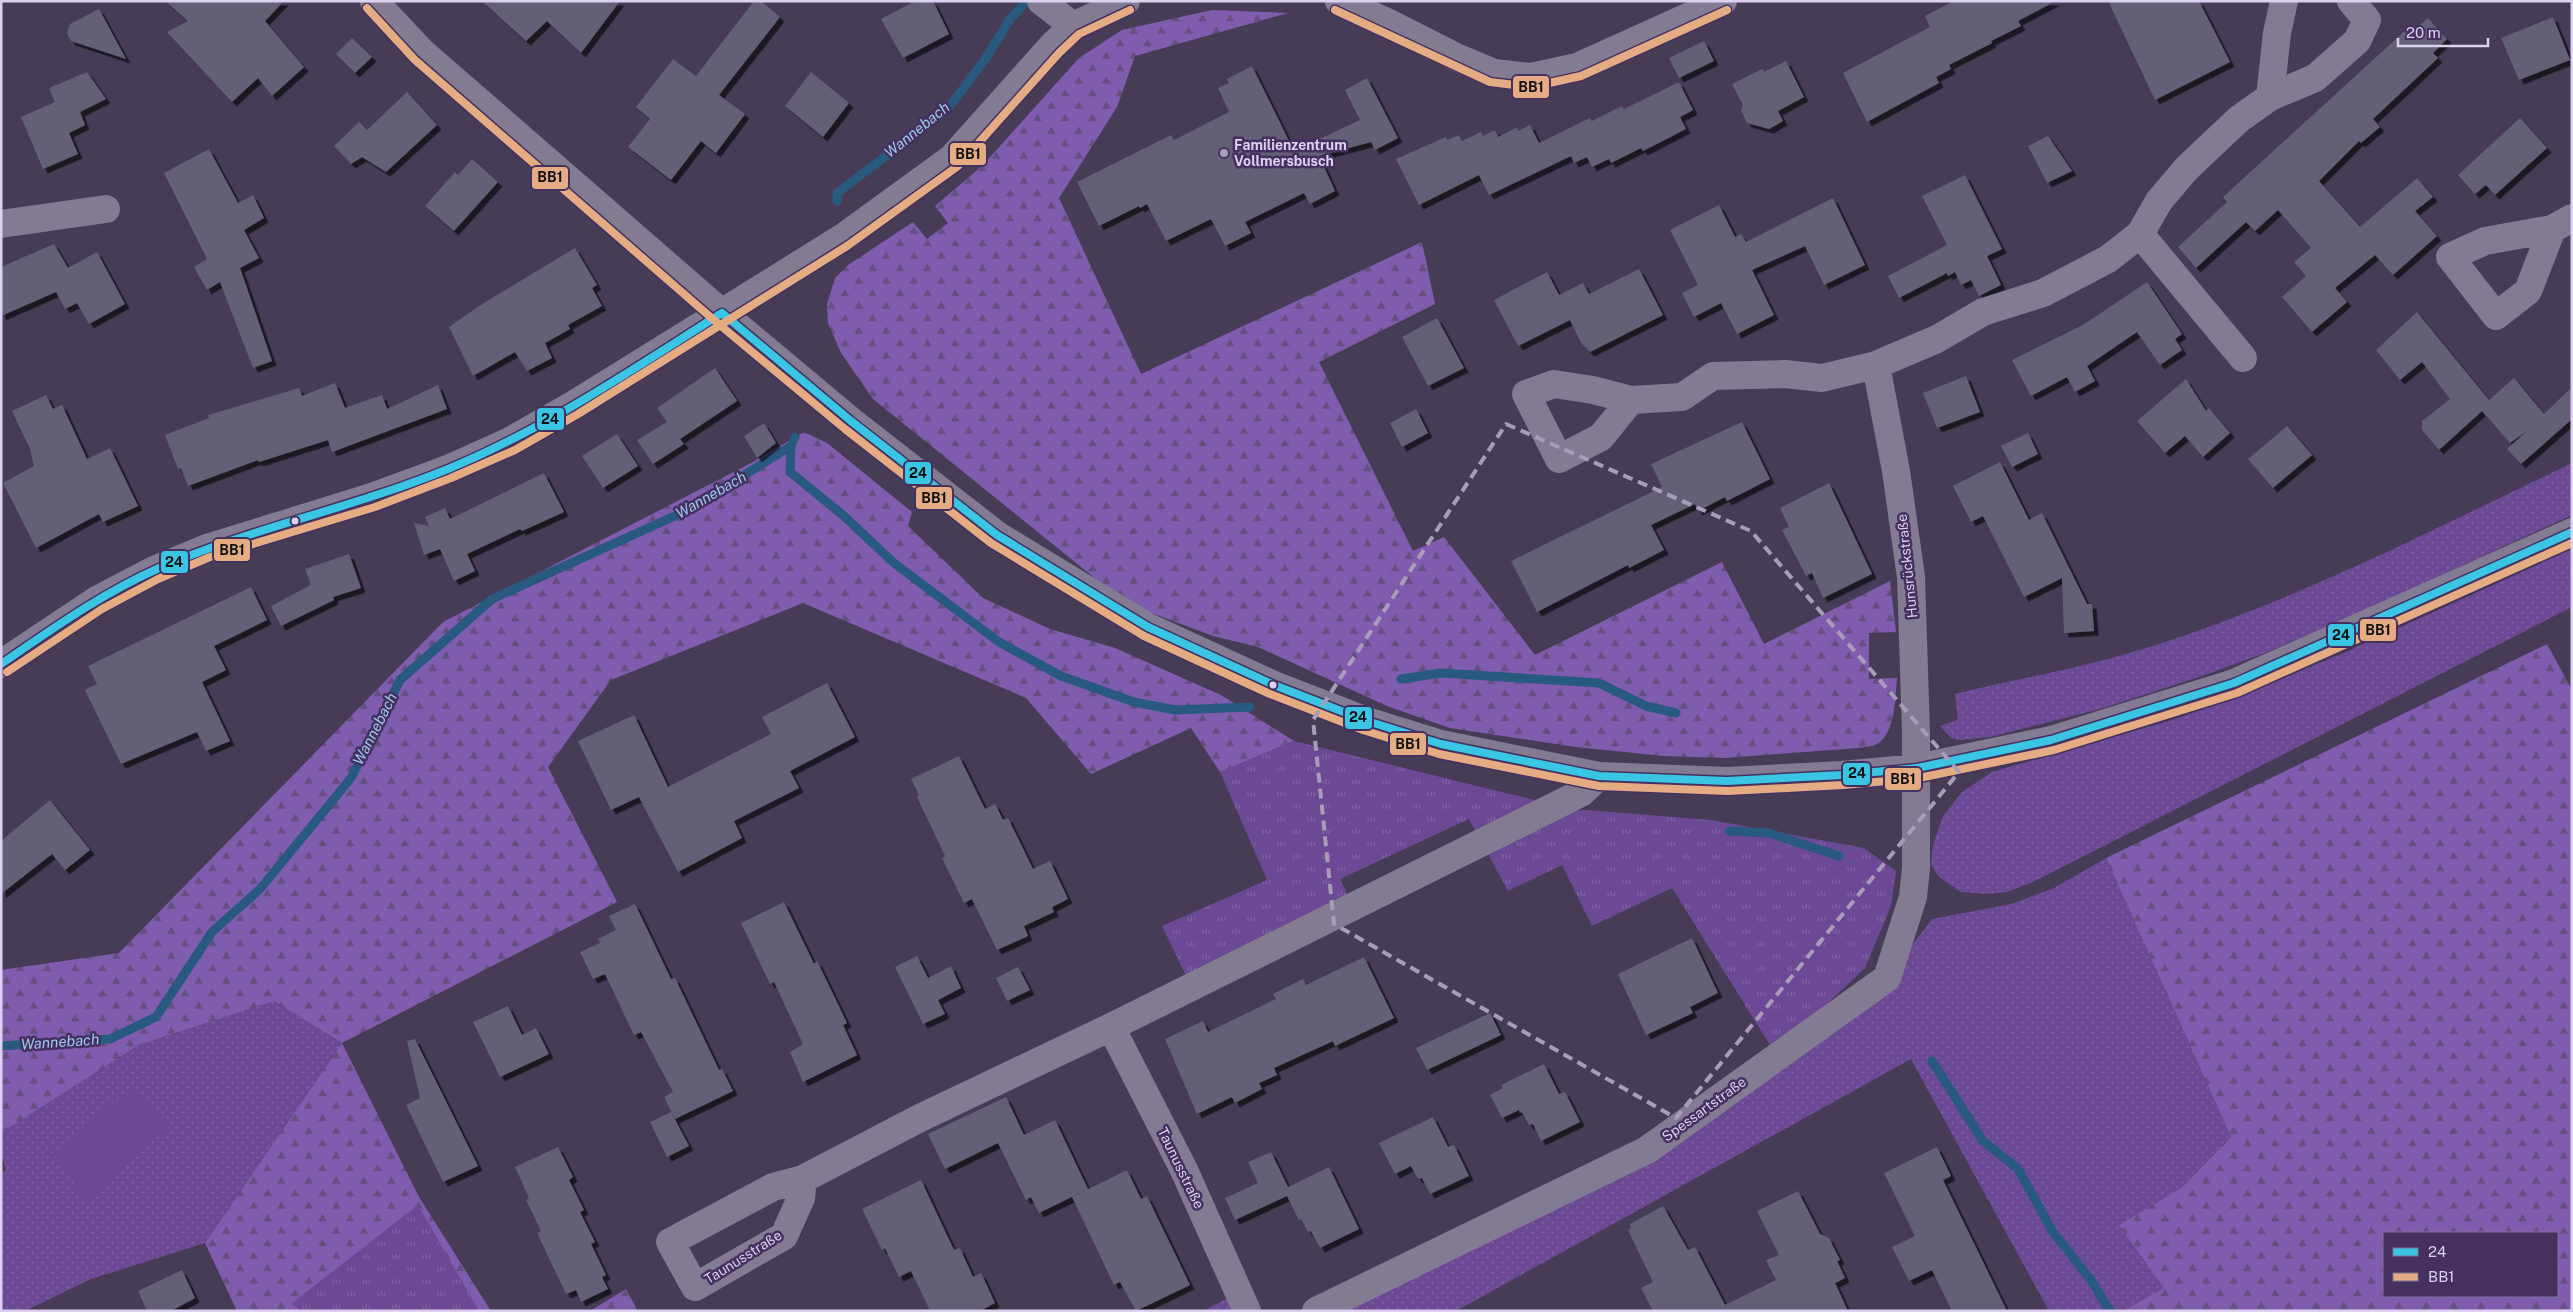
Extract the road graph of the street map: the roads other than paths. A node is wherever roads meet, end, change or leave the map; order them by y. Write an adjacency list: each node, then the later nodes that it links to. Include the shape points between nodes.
1 (374, 1): 13 (street, via 422,52)
2 (1126, 1): 8 (street)
3 (1339, 1): 4 (street, via 1494,73 1532,77 1577,67)
4 (1723, 1)
5 (2284, 1): 9 (street)
6 (2351, 1): 9 (street, via 2366,20 2356,41 2315,78)
7 (1045, 5): 8 (street)
8 (1073, 26): 13 (street, via 952,158 842,238)
9 (2270, 97): 12 (street, via 2239,118 2187,168 2159,201)
10 (106, 209): 11 (street)
11 (1, 224)
12 (2140, 234): 14 (street); 15 (street, via 2108,258 2043,293 1983,312 1937,339)
13 (722, 313): 18 (street, via 510,441 448,469 372,497 207,548 154,570 97,600); 20 (street, via 997,535 1148,627 1274,685 1367,720 1441,744)
14 (2243, 358)
15 (1876, 365): 16 (street, via 1822,378 1784,374 1713,376 1682,397); 19 (street, Hunsrückstraße, via 1911,577)
16 (1631, 400)
17 (2572, 532): 19 (street, via 2234,683 2051,740)
18 (1, 664)
19 (1917, 768): 20 (street, via 1727,781); 24 (street, Spessartstraße, via 1913,897 1887,978 1647,1150)
20 (1599, 776): 21 (street, Taunusstraße, via 1581,793)
21 (1111, 1027): 22 (street, Taunusstraße, via 920,1118); 23 (street, Taunusstraße, via 1184,1170)
22 (803, 1179): 22 (street, Taunusstraße, via 773,1187 670,1242 695,1287 784,1236 801,1198)
23 (1247, 1311)
24 (1316, 1311)

